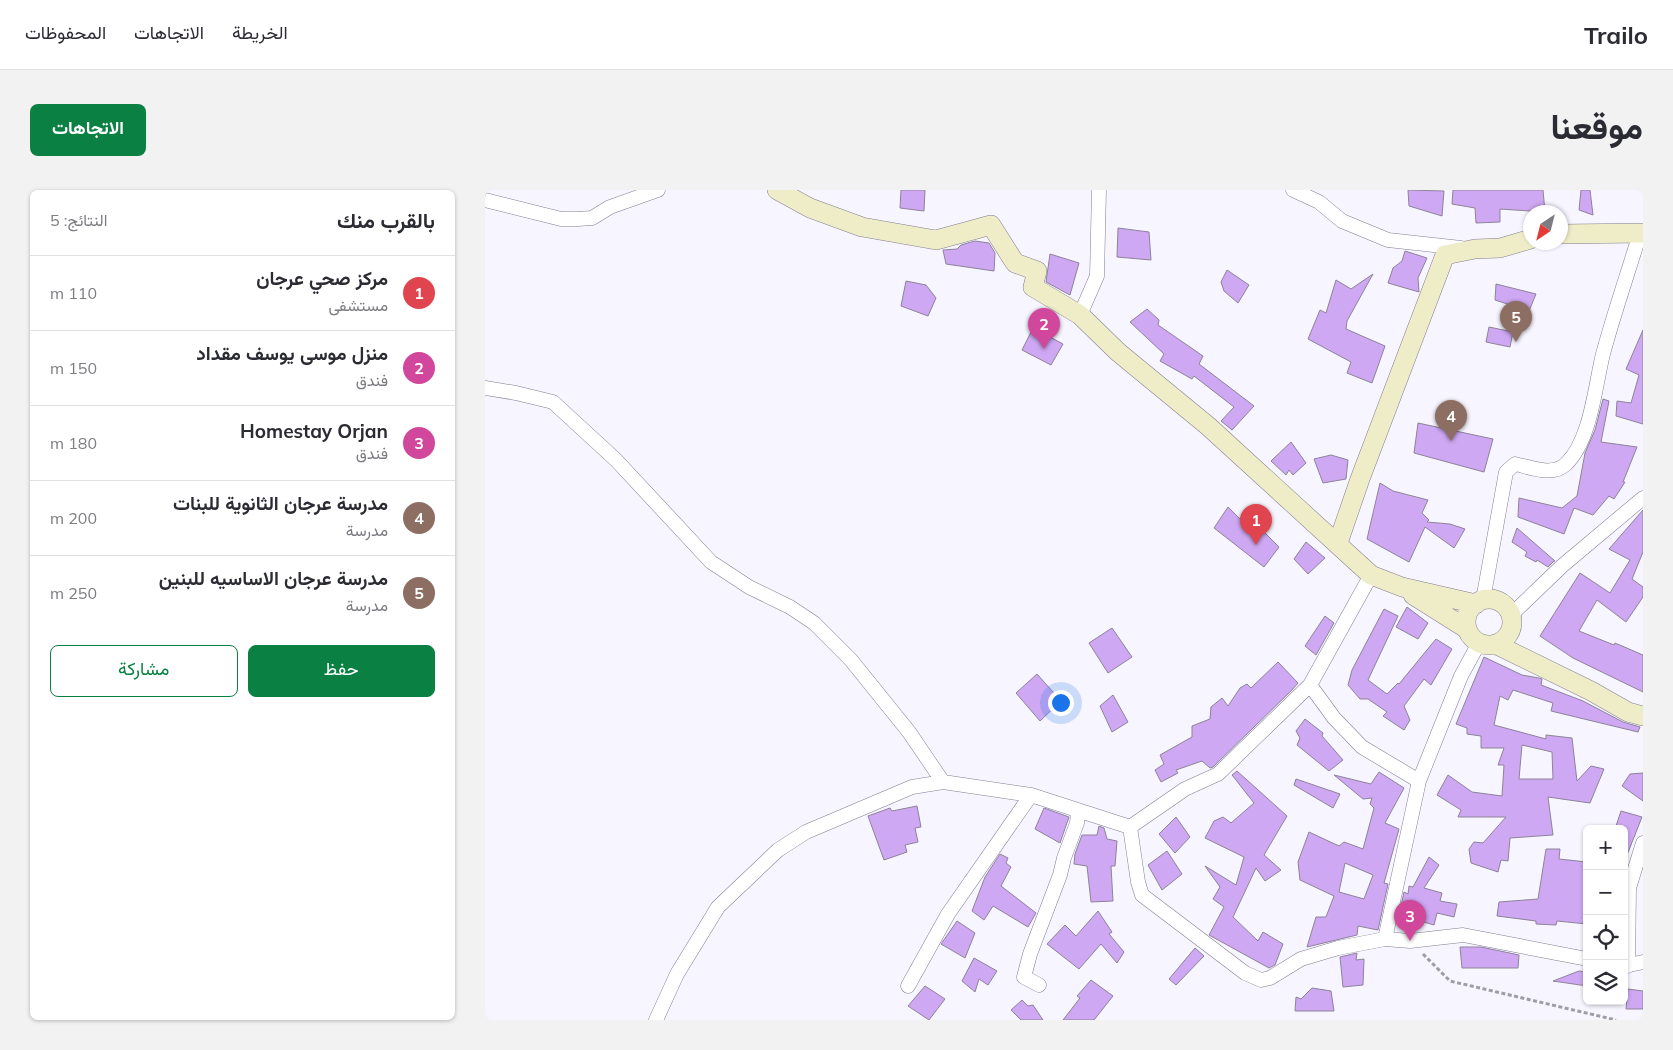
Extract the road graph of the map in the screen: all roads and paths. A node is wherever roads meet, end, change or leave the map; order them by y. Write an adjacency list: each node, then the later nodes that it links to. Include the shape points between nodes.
1 (658, 190): 5 (street, via 610,207 592,218 578,219 561,219)
2 (777, 190): 10 (street, via 810,208 862,227 936,240 991,225 1015,263 1037,271 1033,287)
3 (1099, 190): 10 (street, via 1097,276)
4 (1293, 190): 9 (street, via 1319,202 1342,221 1388,240)
5 (485, 200)
6 (1641, 233): 7 (street); 16 (street, via 1604,353 1585,432 1565,465 1552,471 1515,464 1506,472)
7 (1568, 234)
8 (1523, 241): 9 (street, via 1499,248)
9 (1475, 249): 13 (street, via 1445,255)
10 (1080, 314): 13 (street, via 1118,352 1208,426)
11 (485, 388): 22 (street, via 553,402 616,460 711,562 814,623 851,660 909,732)
12 (1643, 498): 17 (street, via 1562,566)
13 (1338, 543): 14 (street)
14 (1371, 575): 15 (street); 19 (street)
15 (1401, 587): 16 (street); 18 (street)
16 (1479, 602): 17 (street, via 1500,602); 18 (street, via 1469,611 1466,620)
17 (1511, 615): 18 (street, via 1507,636)
18 (1481, 639): 20 (street, via 1628,712); 21 (street, via 1461,676)
19 (1310, 684): 21 (street, via 1362,747); 25 (street, via 1218,774 1185,789)
20 (1643, 716)
21 (1419, 781): 27 (street)
22 (943, 782): 23 (street); 35 (street, via 912,787 806,832 778,850 718,906 677,974)
23 (1031, 795): 24 (street); 34 (street, via 948,914)
24 (1078, 811): 25 (street); 33 (street, via 1077,823 1024,977)
25 (1130, 827): 27 (street, via 1142,895 1245,973 1261,980 1270,978 1301,959)
26 (1643, 843): 30 (street, via 1629,888)
27 (1385, 939): 28 (street)
28 (1411, 941): 29 (street, via 1463,935); 36 (path, via 1450,981)
29 (1583, 957)
30 (1626, 960)
31 (1643, 962): 32 (street)
32 (1628, 966)
33 (1039, 985)
34 (908, 986)
35 (656, 1020)
36 (1616, 1020)

